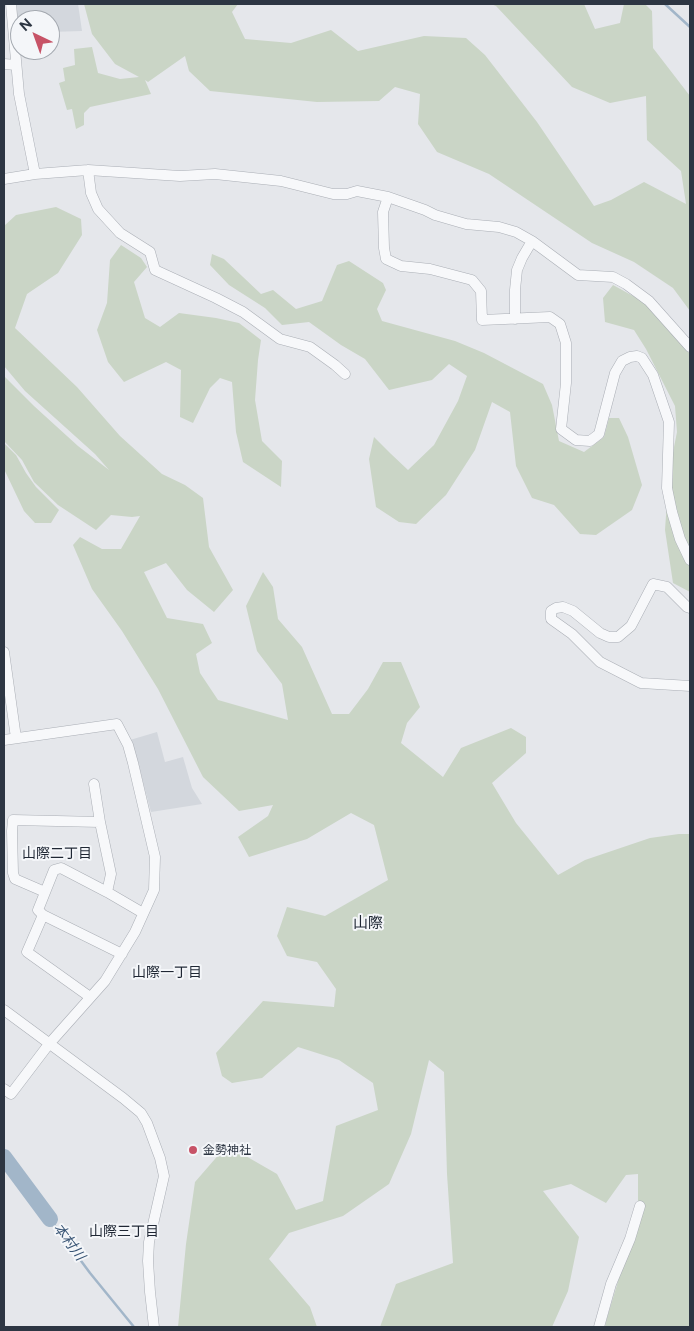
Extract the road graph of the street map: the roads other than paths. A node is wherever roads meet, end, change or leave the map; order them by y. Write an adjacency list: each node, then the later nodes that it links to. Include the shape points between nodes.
1 (11, 4): 3 (street)
2 (4, 64): 3 (street)
3 (16, 64): 5 (street)
4 (88, 170): 5 (street); 7 (street, via 180,176 215,174 281,181 333,194 357,191); 11 (street, via 91,193 98,209 120,233 150,252 155,270 244,312 280,339 310,347)
5 (35, 174): 6 (street)
6 (4, 179)
7 (388, 197): 8 (street, via 466,224 516,232); 9 (street, via 383,212 386,259 401,266 430,268 472,280 481,292 482,320)
8 (532, 241): 9 (street, via 517,270); 10 (street, via 578,275 613,277 626,284 650,301)
9 (515, 319): 12 (street, via 550,317 560,324 566,343 561,429 576,440 590,441 599,434 615,373 622,361 630,357 642,358 653,375 669,422 667,488 680,539)
10 (690, 347)
11 (345, 374)
12 (690, 560)
13 (690, 608): 15 (street, via 667,587 653,584 631,626 618,637 600,633 573,611 563,608 551,611 551,619 572,634 600,662 641,683)
14 (4, 652): 16 (street)
15 (690, 686)
16 (16, 738): 17 (street); 22 (street, via 118,724 133,762 155,857 154,890)
17 (4, 740)
18 (94, 784): 19 (street)
19 (100, 822): 20 (street, via 13,820 12,873 15,879); 21 (street, via 111,874)
20 (45, 892): 21 (street, via 54,870 61,868); 23 (street, via 38,910)
21 (107, 892): 22 (street)
22 (143, 913): 24 (street)
23 (43, 915): 24 (street); 25 (street, via 27,952)
24 (122, 954): 25 (street)
25 (90, 997): 27 (street)
26 (4, 1010): 27 (street)
27 (49, 1044): 28 (street, via 11,1094); 30 (street, via 141,1113 160,1158 164,1176 149,1242 148,1261)
28 (4, 1089)
29 (640, 1206): 31 (street)
30 (154, 1327)
31 (599, 1327)

